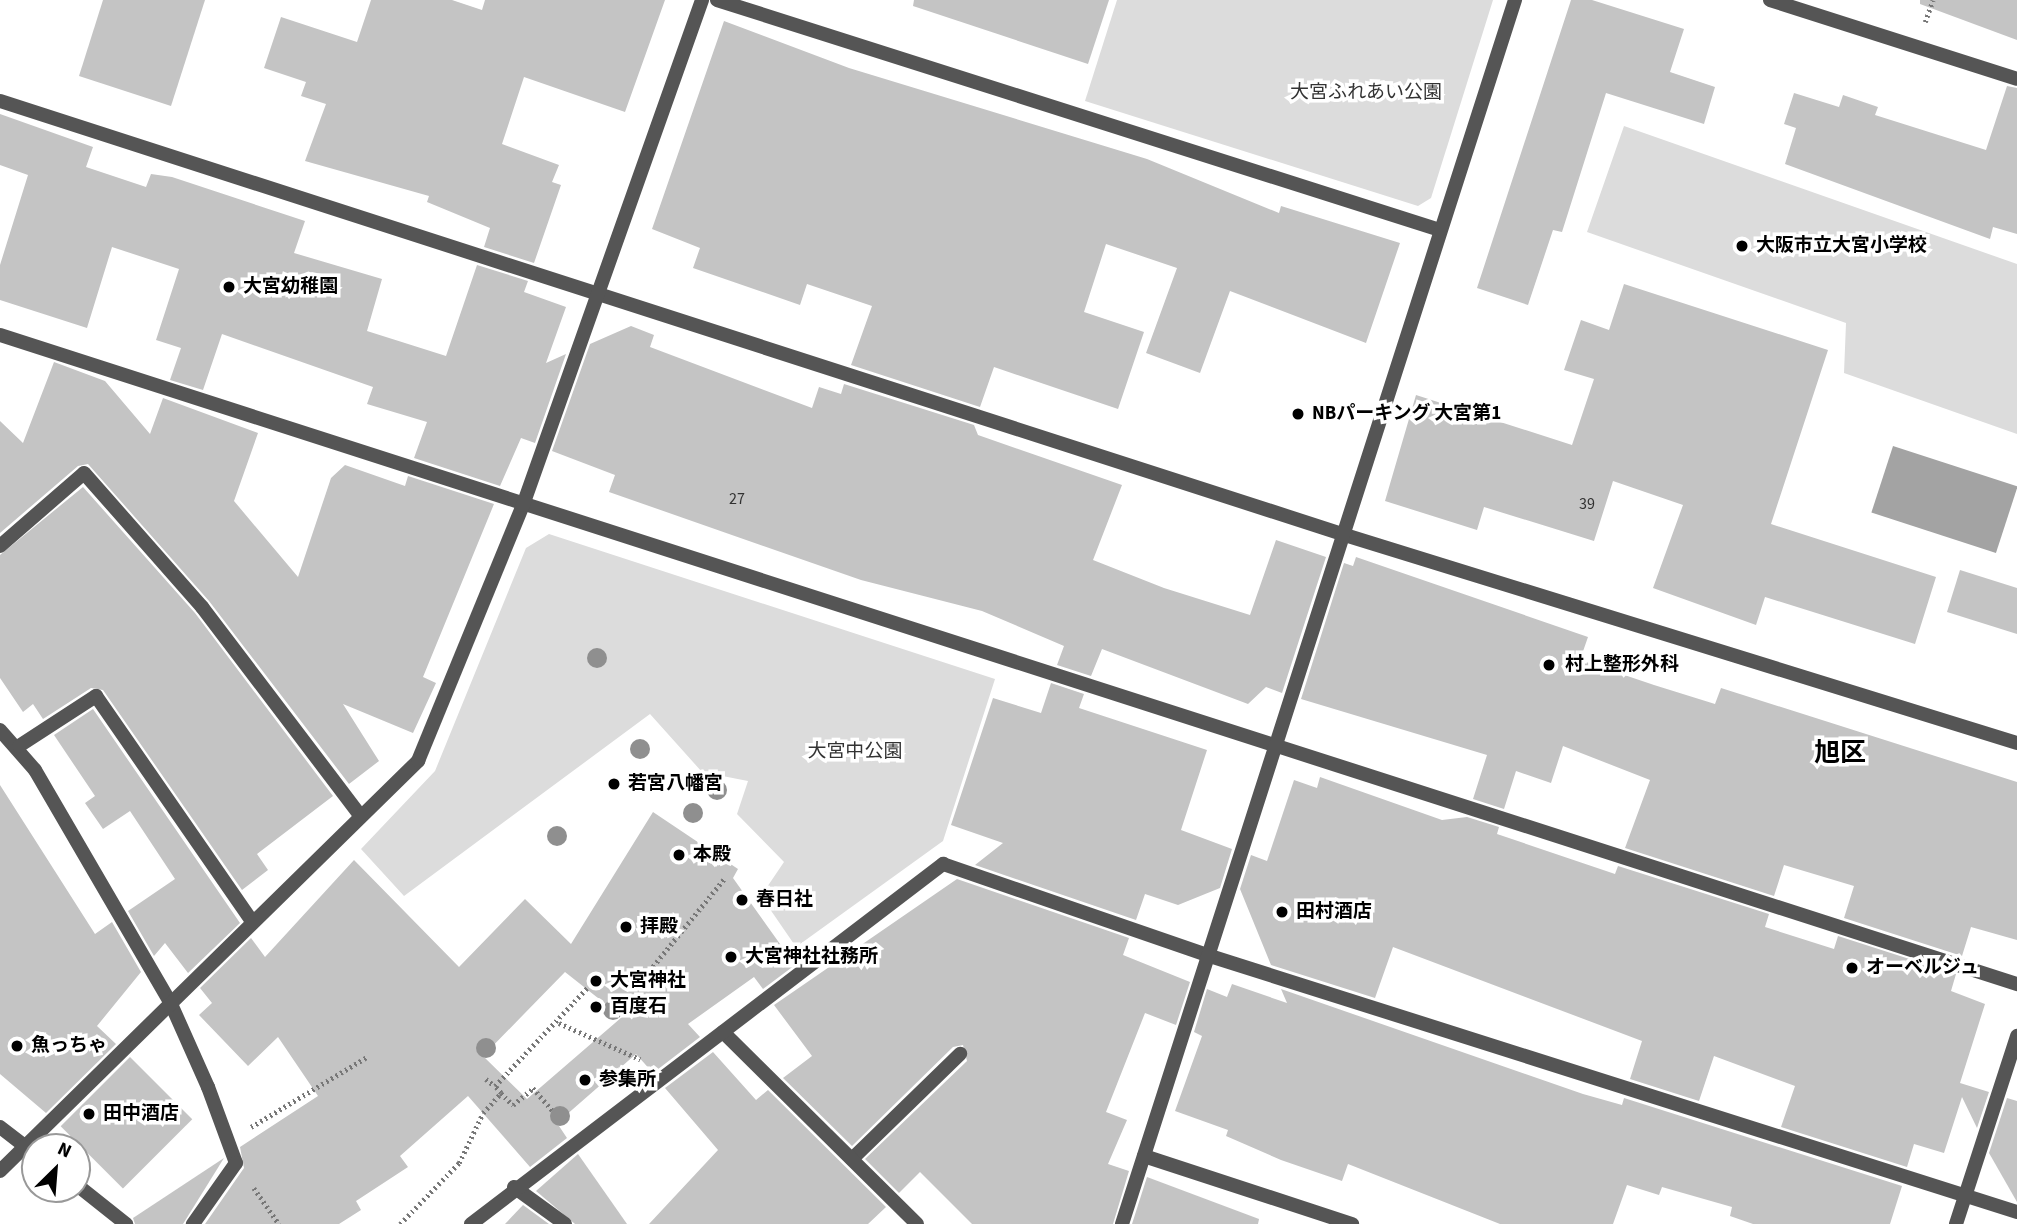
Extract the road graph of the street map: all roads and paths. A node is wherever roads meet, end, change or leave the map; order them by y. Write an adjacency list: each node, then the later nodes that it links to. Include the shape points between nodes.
1 (702, 0): 8 (street)
2 (717, 0): 7 (street)
3 (1515, 0): 7 (street)
4 (1770, 0): 5 (street)
5 (2017, 79)
6 (0, 101): 8 (street)
7 (1440, 230): 11 (street)
8 (598, 296): 10 (street); 11 (street)
9 (0, 334): 10 (street)
10 (523, 505): 16 (street); 17 (street, via 418,761)
11 (1345, 536): 14 (street); 16 (street)
12 (0, 546): 17 (street, via 84,474 202,607)
13 (0, 730): 15 (street)
14 (2017, 743)
15 (19, 746): 19 (street, via 96,696); 24 (street)
16 (1280, 746): 20 (street); 23 (street)
17 (360, 815): 19 (street)
18 (724, 879): 22 (path)
19 (252, 921): 24 (street)
20 (1210, 956): 26 (street, via 943,864); 40 (street); 46 (street)
21 (600, 974): 25 (path)
22 (646, 975)
23 (2017, 984)
24 (171, 1004): 36 (street); 37 (street)
25 (559, 1023): 30 (path); 32 (path)
26 (723, 1032): 30 (street); 41 (street)
27 (2017, 1035): 46 (street)
28 (960, 1054): 41 (street)
29 (367, 1057): 37 (path)
30 (670, 1072): 44 (street)
31 (486, 1079): 32 (path)
32 (495, 1086): 33 (path)
33 (501, 1093): 34 (path, via 513,1105 533,1088); 51 (path, via 483,1113 459,1163)
34 (556, 1114)
35 (0, 1127): 38 (street)
36 (46, 1133)
37 (228, 1141): 42 (street)
38 (21, 1143)
39 (21, 1156): 43 (street)
40 (1144, 1156): 55 (street); 56 (street)
41 (852, 1159): 54 (street)
42 (236, 1163): 49 (street); 50 (path)
43 (0, 1171)
44 (514, 1187): 52 (street); 53 (street)
45 (91, 1196): 48 (street)
46 (1965, 1197): 47 (street); 57 (street)
47 (2017, 1212)
48 (126, 1224)
49 (193, 1224)
50 (279, 1224)
51 (400, 1224)
52 (471, 1224)
53 (565, 1224)
54 (917, 1224)
55 (1122, 1224)
56 (1352, 1224)
57 (1955, 1224)

